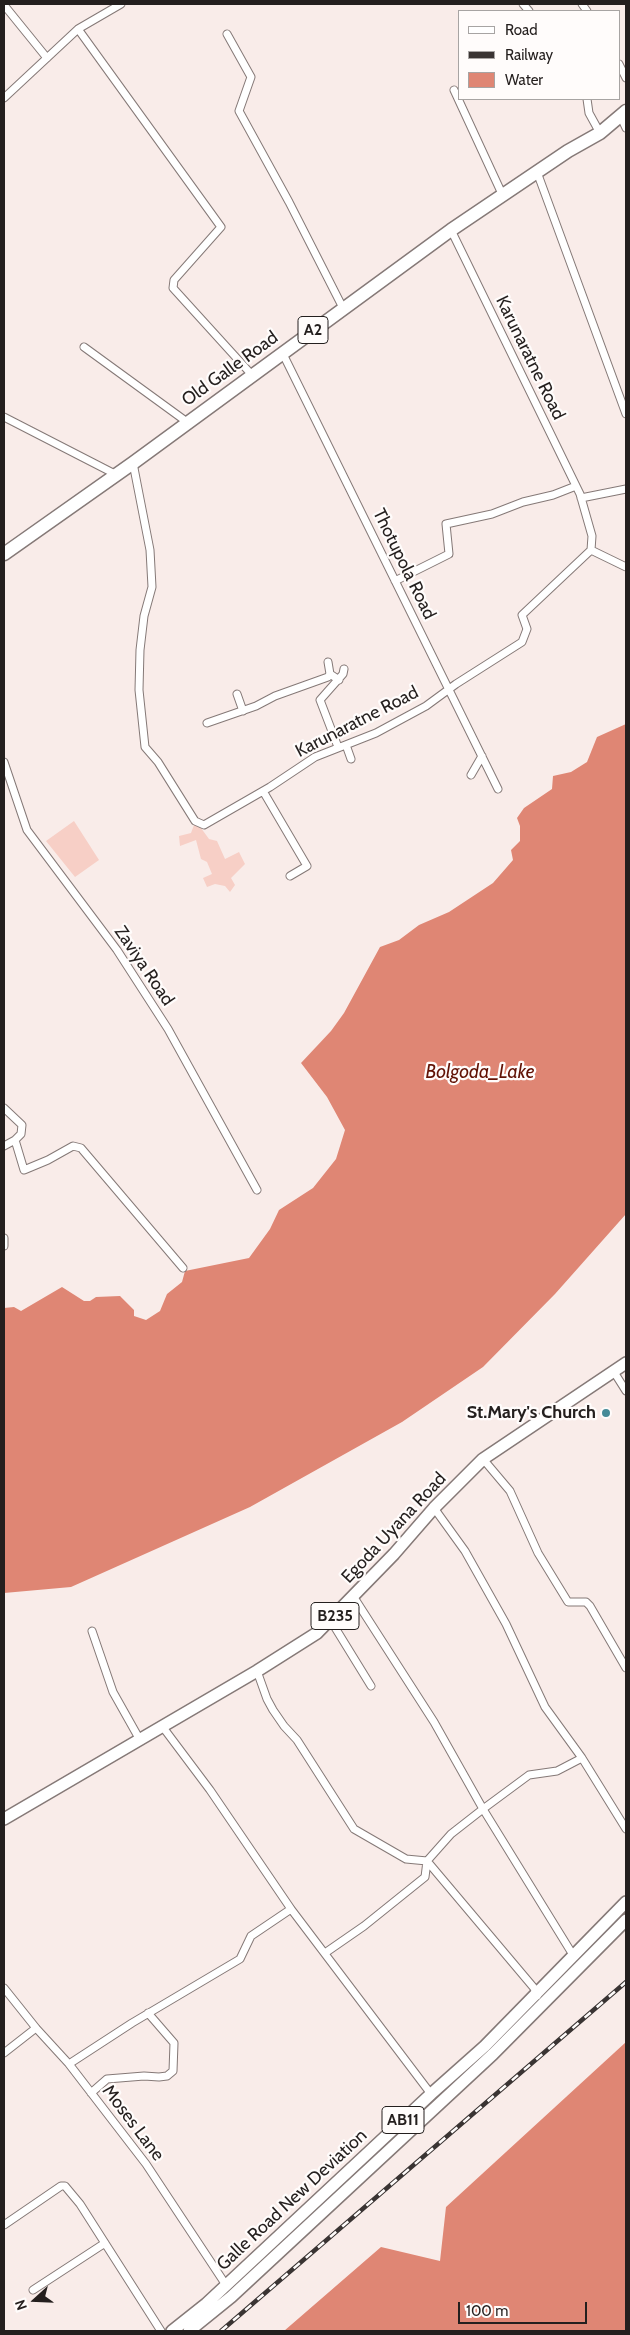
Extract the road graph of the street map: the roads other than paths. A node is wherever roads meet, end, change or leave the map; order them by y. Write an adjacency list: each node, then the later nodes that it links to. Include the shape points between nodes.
1 (121, 4): 3 (street)
2 (4, 5): 5 (street)
3 (78, 29): 5 (street); 22 (street, via 221,227 174,280 173,288)
4 (226, 34): 19 (street, via 251,76 239,112)
5 (47, 58): 9 (street)
6 (620, 66): 7 (street)
7 (626, 78)
8 (454, 90): 10 (street)
9 (4, 98)
10 (458, 99)
11 (459, 100): 17 (street)
12 (587, 100): 15 (street)
13 (623, 113): 14 (street); 15 (highway, Old Galle Road / A2)
14 (626, 128)
15 (600, 134): 16 (highway, Old Galle Road / A2)
16 (537, 172): 17 (highway, Old Galle Road / A2); 23 (street)
17 (503, 196): 18 (highway, Old Galle Road / A2)
18 (451, 230): 19 (highway, Old Galle Road / A2); 28 (street, Karunaratne Road)
19 (343, 308): 21 (highway, Old Galle Road / A2)
20 (84, 347): 25 (street)
21 (282, 352): 22 (highway, Old Galle Road / A2); 34 (street, Thotupola Road)
22 (252, 375): 25 (highway, Old Galle Road / A2)
23 (626, 414)
24 (4, 417): 27 (street)
25 (187, 422): 26 (highway, Old Galle Road / A2)
26 (133, 463): 27 (highway, Old Galle Road / A2); 49 (street, Karunaratne Road, via 150,550 152,587 140,650 139,690 146,748 195,821 204,825)
27 (115, 474): 32 (highway, Old Galle Road / A2)
28 (576, 486): 30 (street, Karunaratne Road); 34 (street, via 492,514 446,524 449,554)
29 (626, 489): 30 (street)
30 (581, 498): 31 (street, Karunaratne Road, via 592,536)
31 (591, 550): 33 (street); 39 (street, Karunaratne Road, via 522,615 527,629 522,642)
32 (4, 554)
33 (626, 567)
34 (396, 582): 39 (street, Thotupola Road)
35 (328, 662): 37 (street)
36 (344, 669): 38 (street)
37 (330, 674): 38 (street); 41 (street)
38 (339, 680): 43 (street, via 320,700)
39 (449, 690): 43 (street, Karunaratne Road, via 376,733); 44 (street, Thotupola Road)
40 (237, 694): 41 (street)
41 (243, 711): 42 (street)
42 (207, 722)
43 (342, 746): 45 (street); 49 (street, Karunaratne Road, via 315,757)
44 (482, 756): 47 (street); 48 (street, Thotupola Road)
45 (351, 759)
46 (4, 762): 54 (street, Zaviya Road, via 27,830 117,950 163,1021)
47 (471, 775)
48 (498, 789)
49 (264, 791): 50 (street, via 307,866)
50 (290, 876)
51 (4, 1108): 52 (street, via 22,1126 21,1134)
52 (15, 1140): 53 (street); 57 (street, via 24,1170 73,1146 81,1148)
53 (4, 1146)
54 (257, 1190)
55 (4, 1238): 56 (street)
56 (4, 1246)
57 (183, 1268)
58 (626, 1363): 59 (main road, Egoda Uyana Road / B235)
59 (614, 1372): 60 (street); 61 (main road, Egoda Uyana Road / B235)
60 (626, 1391)
61 (483, 1459): 62 (main road, Egoda Uyana Road / B235); 66 (street, via 510,1491 538,1553 568,1602 586,1602 590,1606)
62 (434, 1508): 63 (main road, Egoda Uyana Road / B235); 71 (street, via 465,1551 506,1624 545,1707)
63 (353, 1596): 64 (main road, Egoda Uyana Road / B235); 72 (street, via 434,1722)
64 (330, 1621): 67 (main road, Egoda Uyana Road / B235, via 317,1633); 68 (street)
65 (92, 1631): 70 (street, via 113,1692)
66 (626, 1668)
67 (257, 1671): 69 (main road, Egoda Uyana Road / B235); 75 (street, via 273,1710 297,1740 354,1830 406,1859)
68 (371, 1686)
69 (162, 1726): 70 (main road, Egoda Uyana Road / B235); 77 (street)
70 (140, 1740): 73 (main road, Egoda Uyana Road / B235)
71 (582, 1758): 72 (street, via 557,1771 529,1775); 74 (street)
72 (483, 1809): 75 (street, via 450,1834); 80 (street)
73 (4, 1819)
74 (626, 1829)
75 (427, 1861): 79 (street, via 425,1877); 82 (street, via 534,1988)
76 (626, 1902): 80 (main road, Galle Road New Deviation / AB11)
77 (291, 1909): 79 (street); 83 (street, via 251,1936 240,1959)
78 (626, 1920): 82 (main road, Galle Road New Deviation / AB11)
79 (325, 1953): 88 (street)
80 (573, 1955): 82 (main road, Galle Road New Deviation / AB11)
81 (4, 1988): 84 (street, Moses Lane)
82 (540, 2000): 88 (main road, Galle Road New Deviation / AB11); 95 (main road, Galle Road New Deviation / AB11, via 493,2054 239,2290)
83 (148, 2013): 86 (street); 87 (street, via 174,2043 173,2071 159,2077 107,2079)
84 (36, 2028): 85 (street); 86 (street, Moses Lane)
85 (4, 2053)
86 (70, 2064): 87 (street, Moses Lane)
87 (91, 2093): 91 (street, Moses Lane, via 146,2164)
88 (430, 2094): 91 (main road, Galle Road New Deviation / AB11)
89 (4, 2225): 90 (street, via 65,2186)
90 (105, 2243): 92 (street); 93 (street)
91 (226, 2285): 94 (main road, Galle Road New Deviation / AB11)
92 (33, 2290)
93 (161, 2331)
94 (172, 2331)
95 (189, 2331)

